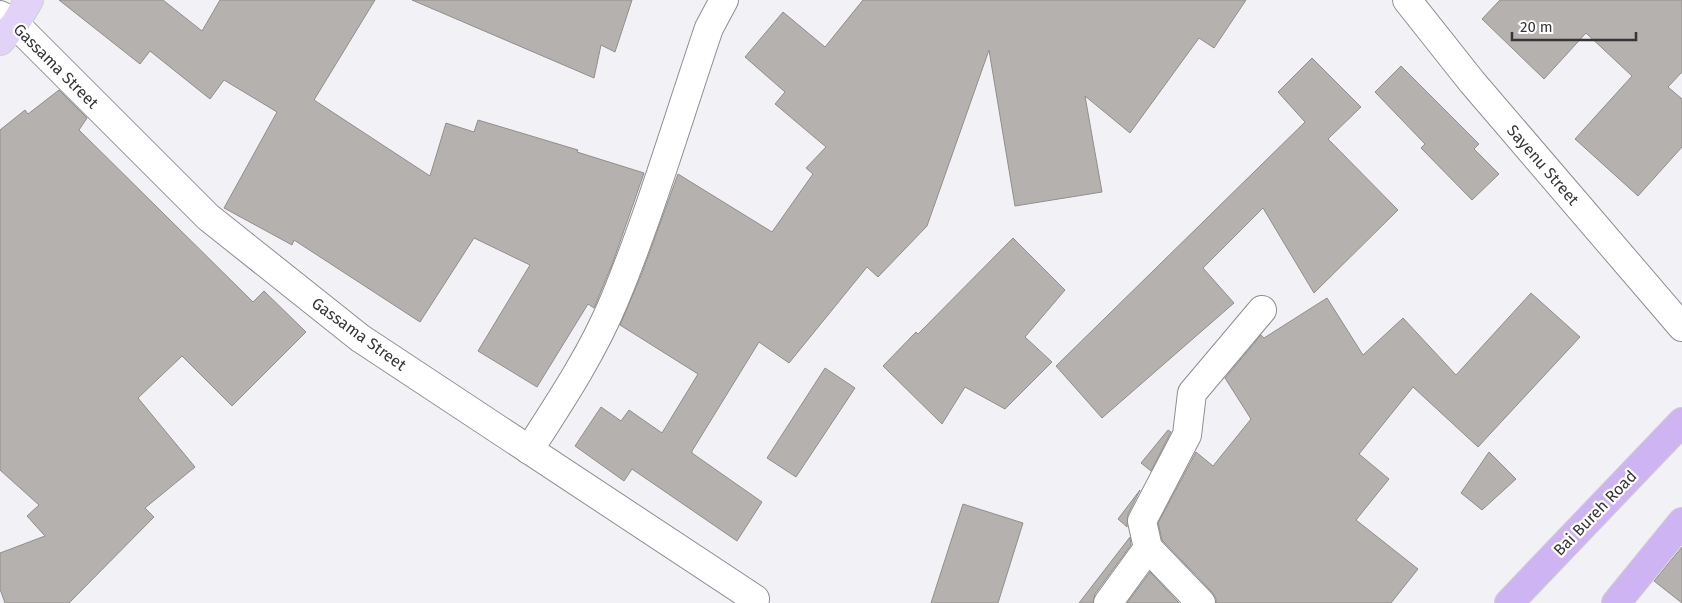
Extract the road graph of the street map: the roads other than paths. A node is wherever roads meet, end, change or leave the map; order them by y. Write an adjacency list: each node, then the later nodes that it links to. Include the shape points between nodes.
1 (29, 0): 4 (main road)
2 (724, 0): 8 (street, via 709,28 640,233 613,302 576,376)
3 (1407, 0): 6 (street, Sayenu Street, via 1472,82)
4 (5, 26): 8 (street, Gassama Street, via 208,217 360,338)
5 (1262, 310): 10 (street, via 1192,393 1187,435 1142,521)
6 (1682, 327)
7 (1682, 422): 14 (highway, Bai Bureh Road)
8 (529, 450): 11 (street, Gassama Street, via 755,599)
9 (1682, 523): 15 (highway)
10 (1148, 548): 12 (street); 13 (street)
11 (753, 603)
12 (1108, 603)
13 (1201, 603)
14 (1509, 603)
15 (1616, 603)

